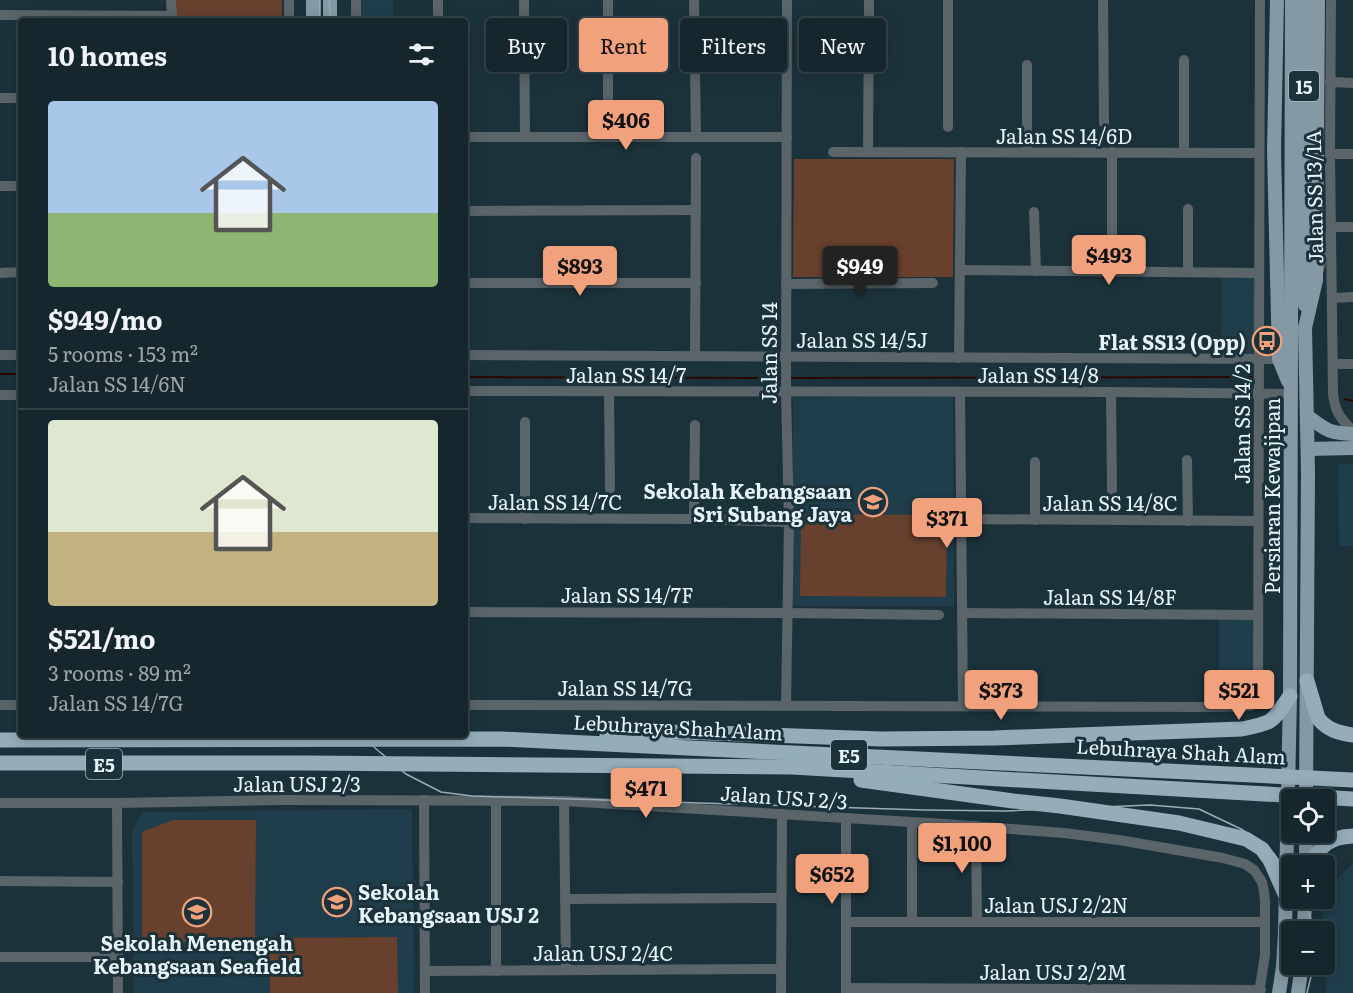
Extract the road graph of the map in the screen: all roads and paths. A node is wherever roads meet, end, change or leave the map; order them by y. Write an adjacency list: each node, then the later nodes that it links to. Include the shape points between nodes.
1 (171, 0): 22 (street)
2 (289, 0): 23 (street)
3 (313, 0): 24 (main road)
4 (330, 0): 25 (main road)
5 (356, 0): 26 (street)
6 (438, 0): 27 (street)
7 (524, 0): 40 (street)
8 (608, 0): 34 (street)
9 (694, 0): 37 (street)
10 (787, 0): 38 (street, Jalan SS 14)
11 (869, 0): 42 (street)
12 (948, 0): 36 (street)
13 (1103, 0): 35 (street)
14 (1260, 0): 47 (street, Jalan SS 14/2)
15 (1277, 0): 82 (main road, Persiaran Kewajipan)
16 (1292, 0): 51 (main road, 15)
17 (1304, 0): 51 (main road, 15)
18 (1318, 0): 67 (main road, Persiaran Kewajipan)
19 (1332, 0): 30 (street, Jalan SS 13/1A)
20 (0, 15): 21 (street)
21 (129, 18)
22 (172, 18)
23 (289, 18)
24 (313, 18)
25 (330, 18)
26 (356, 18)
27 (438, 18)
28 (1184, 60): 46 (street)
29 (1028, 65): 44 (street)
30 (1330, 82): 31 (street); 48 (street, Jalan SS 13/1A)
31 (1353, 83)
32 (0, 98): 33 (street)
33 (18, 98)
34 (608, 115)
35 (1104, 123)
36 (948, 128)
37 (696, 136): 38 (street); 40 (street)
38 (787, 136): 71 (street, Jalan SS 14)
39 (468, 137): 40 (street)
40 (525, 137)
41 (833, 152): 42 (street, Jalan SS 14/6D)
42 (868, 152): 43 (street, Jalan SS 14/6D)
43 (961, 152): 44 (street, Jalan SS 14/6D); 61 (street)
44 (1028, 152): 45 (street, Jalan SS 14/6D)
45 (1112, 152): 46 (street, Jalan SS 14/6D); 60 (street)
46 (1184, 153): 47 (street, Jalan SS 14/6D)
47 (1259, 153): 66 (street, Jalan SS 14/2)
48 (1330, 154): 49 (street); 58 (street, Jalan SS 13/1A)
49 (1353, 154)
50 (696, 159): 55 (street)
51 (1298, 172): 74 (main road); 90 (main road)
52 (0, 186): 53 (street)
53 (18, 186)
54 (1188, 209): 64 (street)
55 (696, 210): 56 (street); 69 (street)
56 (468, 211)
57 (1034, 212): 62 (street)
58 (1332, 227): 59 (street); 67 (street); 73 (street, Jalan SS 13/1A)
59 (1353, 227)
60 (1112, 243)
61 (960, 270): 62 (street); 80 (street)
62 (1035, 271): 64 (street)
63 (18, 272): 65 (street)
64 (1188, 272): 66 (street)
65 (0, 273)
66 (1259, 273): 81 (street, Jalan SS 14/2)
67 (1316, 280): 74 (main road, Persiaran Kewajipan)
68 (468, 283): 69 (street)
69 (696, 283): 78 (street)
70 (933, 283): 71 (street)
71 (786, 284): 79 (street, Jalan SS 14)
72 (1353, 297): 73 (street)
73 (1333, 298): 83 (street, Jalan SS 13/1A)
74 (1305, 328): 94 (main road, Persiaran Kewajipan)
75 (0, 354): 76 (street)
76 (18, 355)
77 (468, 355): 78 (street, Jalan SS 14/5J)
78 (695, 356): 79 (street, Jalan SS 14/5J)
79 (786, 357): 80 (street, Jalan SS 14/5J); 85 (street, Jalan SS 14)
80 (959, 358): 81 (street, Jalan SS 14/5J)
81 (1259, 359): 82 (street, Jalan SS 14/5J); 91 (street, Jalan SS 14/2)
82 (1279, 359): 90 (main road, Persiaran Kewajipan)
83 (1333, 364): 84 (street); 97 (street, Jalan SS 13/1A, via 1334,404)
84 (1353, 364)
85 (786, 383): 87 (street, Jalan SS 14/7); 88 (street, Jalan SS 14/8); 111 (street, Jalan SS 14)
86 (468, 391): 87 (street, Jalan SS 14/7)
87 (609, 392): 102 (street)
88 (960, 392): 89 (street, Jalan SS 14/8); 107 (street)
89 (1111, 392): 91 (street, Jalan SS 14/8); 103 (street)
90 (1291, 392): 91 (street, Jalan SS 14/8); 118 (main road, Persiaran Kewajipan)
91 (1259, 393): 110 (street, Jalan SS 14/2)
92 (0, 395): 93 (street)
93 (18, 395)
94 (1307, 416): 97 (main road, via 1334,433); 99 (main road, Persiaran Kewajipan)
95 (525, 422): 105 (street)
96 (695, 425): 106 (street)
97 (1353, 432)
98 (1353, 448): 99 (main road)
99 (1308, 449): 117 (main road, Persiaran Kewajipan)
100 (1187, 460): 109 (street)
101 (1035, 462): 108 (street)
102 (610, 489)
103 (1112, 490)
104 (468, 518): 105 (street, Jalan SS 14/7C)
105 (525, 519): 106 (street, Jalan SS 14/7C)
106 (694, 519): 111 (street, Jalan SS 14/7C)
107 (961, 519): 108 (street, Jalan SS 14/8C); 114 (street)
108 (1035, 520): 109 (street, Jalan SS 14/8C)
109 (1188, 521): 110 (street, Jalan SS 14/8C)
110 (1258, 521): 116 (street, Jalan SS 14/2)
111 (789, 522): 113 (street, Jalan SS 14)
112 (468, 612): 113 (street, Jalan SS 14/7F)
113 (788, 613): 115 (street, Jalan SS 14/7F); 122 (street, Jalan SS 14)
114 (962, 613): 116 (street, Jalan SS 14/8F); 123 (street)
115 (939, 615)
116 (1258, 615): 124 (street, Jalan SS 14/2, via 1258,698 1250,706)
117 (1307, 681): 127 (highway, via 1318,718 1328,728); 137 (main road, Persiaran Kewajipan)
118 (1290, 696): 129 (highway, via 1274,720 1242,729 994,738 881,739 683,732); 149 (main road, Persiaran Kewajipan)
119 (0, 705): 120 (street)
120 (18, 705)
121 (468, 705): 122 (street, Jalan SS 14/7G)
122 (786, 706): 123 (street, Jalan SS 14/7G)
123 (963, 706): 124 (street, Jalan SS 14/7G)
124 (1216, 707)
125 (0, 730): 126 (highway)
126 (18, 731)
127 (1353, 735)
128 (170, 738): 131 (highway)
129 (502, 739): 131 (highway, Lebuhraya Shah Alam / E5); 136 (highway, Lebuhraya Shah Alam / E5)
130 (0, 740): 131 (highway, Lebuhraya Shah Alam / E5)
131 (211, 740)
132 (0, 763): 133 (highway, Lebuhraya Shah Alam / E5)
133 (207, 764): 134 (highway, Lebuhraya Shah Alam / E5); 135 (highway, via 109,772)
134 (792, 767): 138 (highway, Lebuhraya Shah Alam / E5); 153 (highway, via 839,777 1179,823 1246,839 1262,849)
135 (0, 772)
136 (1353, 780)
137 (1306, 789)
138 (1353, 799)
139 (424, 801): 140 (street, Jalan USJ 2/3); 143 (street, Jalan USJ 2/3); 166 (street)
140 (496, 801): 141 (street, Jalan USJ 2/3); 164 (street)
141 (564, 801): 144 (street, Jalan USJ 2/3); 154 (street)
142 (0, 803): 143 (street, Jalan USJ 2/3)
143 (117, 803): 152 (street)
144 (782, 814): 145 (street, Jalan USJ 2/3); 155 (street)
145 (846, 818): 146 (street, Jalan USJ 2/3); 157 (street)
146 (912, 823): 147 (street, Jalan USJ 2/3); 158 (street)
147 (976, 826): 159 (street); 160 (street, Jalan USJ 2/3, via 1119,840 1245,864 1262,882)
148 (1353, 836): 150 (highway, via 1332,839)
149 (1286, 855)
150 (1316, 855)
151 (0, 881): 152 (street)
152 (118, 882): 162 (street)
153 (1281, 885)
154 (565, 898): 155 (street); 165 (street)
155 (781, 898): 163 (street)
156 (1285, 909): 173 (main road, Persiaran Kewajipan)
157 (846, 922): 158 (street, Jalan USJ 2/2N); 168 (street)
158 (912, 922): 159 (street, Jalan USJ 2/2N)
159 (977, 922): 160 (street, Jalan USJ 2/2N)
160 (1266, 922): 169 (street, Jalan USJ 2/3)
161 (0, 957): 162 (street)
162 (118, 957): 170 (street)
163 (781, 969): 165 (street, Jalan USJ 2/4C); 172 (street)
164 (496, 970): 165 (street, Jalan USJ 2/4C); 166 (street, Jalan USJ 2/4C)
165 (566, 970)
166 (425, 971): 171 (street)
167 (1300, 975): 174 (main road)
168 (846, 991): 169 (street, Jalan USJ 2/2M)
169 (1260, 991)
170 (118, 993)
171 (425, 993)
172 (781, 993)
173 (1279, 993)
174 (1298, 993)

